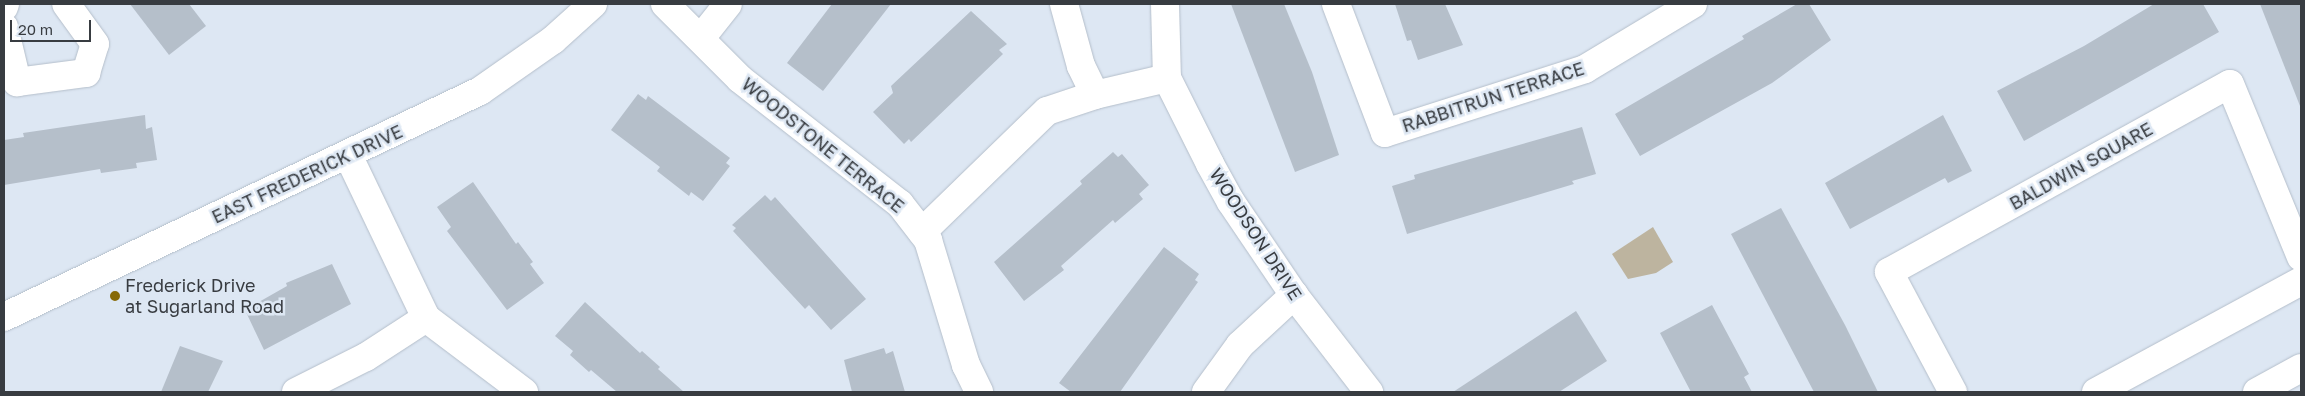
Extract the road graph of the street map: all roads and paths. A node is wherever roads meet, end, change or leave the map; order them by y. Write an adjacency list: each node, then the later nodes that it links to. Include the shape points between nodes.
1 (66, 4): 9 (street, via 95,44 86,73 17,82)
2 (593, 4): 13 (street, EAST FREDERICK DRIVE, via 553,40 480,91)
3 (665, 4): 10 (street, WOODSTONE TERRACE)
4 (728, 4): 10 (street)
5 (1064, 4): 12 (street, via 1081,66)
6 (1165, 4): 11 (street, WOODSON DRIVE)
7 (1336, 4): 8 (street, RABBITRUN TERRACE, via 1385,133 1585,69)
8 (1693, 4)
9 (4, 27)
10 (701, 38): 14 (street, WOODSTONE TERRACE, via 740,79 900,204)
11 (1167, 78): 12 (street); 17 (street, WOODSON DRIVE, via 1231,202)
12 (1095, 95): 14 (street, via 1047,112)
13 (348, 155): 18 (street, EAST FREDERICK DRIVE); 19 (street)
14 (922, 232): 23 (street, WOODSTONE TERRACE, via 928,240 966,365)
15 (2301, 257): 26 (street, BALDWIN SQUARE, via 2230,84 1889,272)
16 (2301, 281): 27 (street)
17 (1294, 295): 24 (street, via 1240,345); 25 (street, WOODSON DRIVE)
18 (4, 317)
19 (426, 318): 21 (street, via 366,357); 22 (street)
20 (2301, 368): 28 (street)
21 (296, 392)
22 (524, 392)
23 (979, 392)
24 (1206, 392)
25 (1369, 392)
26 (1953, 392)
27 (2096, 392)
28 (2257, 392)

